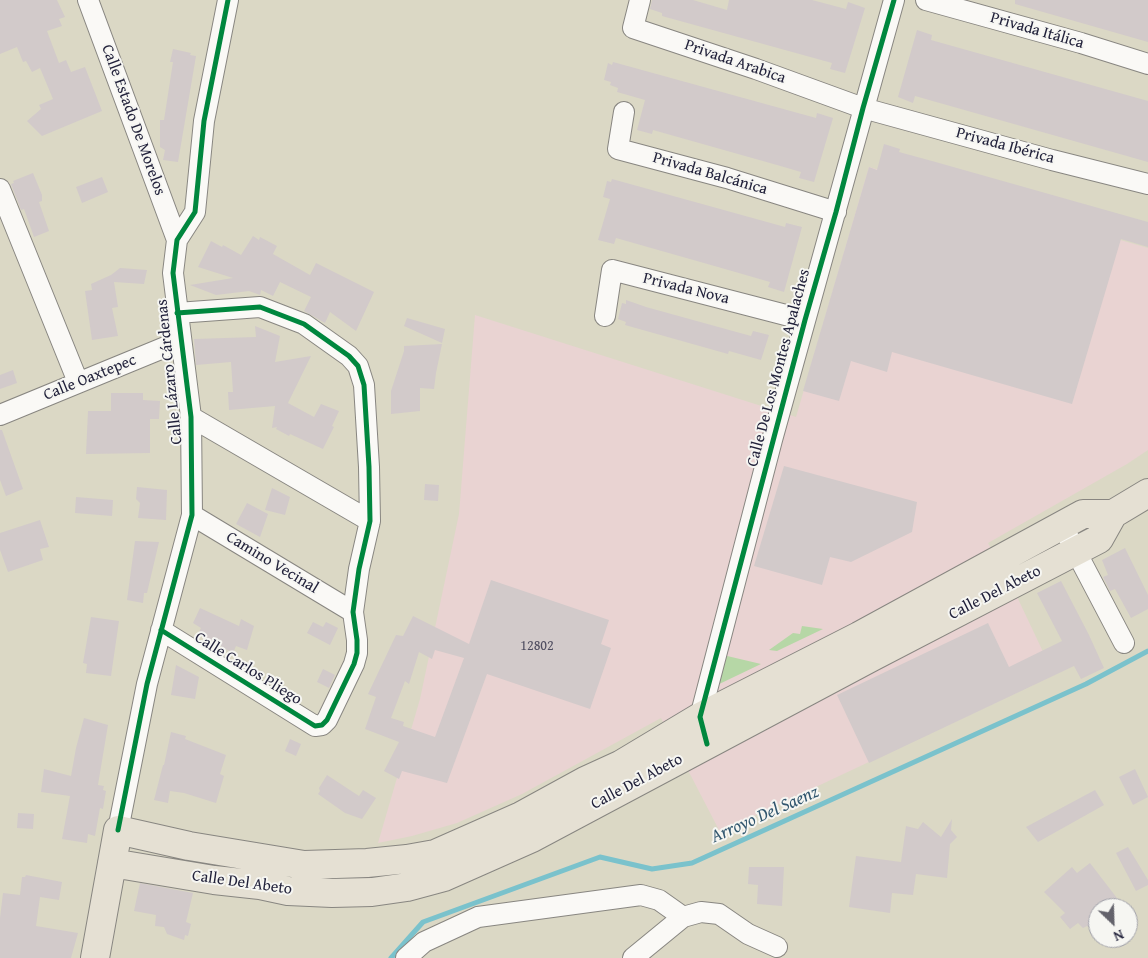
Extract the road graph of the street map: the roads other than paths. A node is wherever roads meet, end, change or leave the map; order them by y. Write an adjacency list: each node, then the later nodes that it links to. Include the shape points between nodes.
1 (88, 0): 12 (street, Calle Estado De Morelos)
2 (228, 0): 12 (street, Calle Lázaro Cárdenas, via 204,121 195,212)
3 (640, 0): 7 (street, Privada Arabica, via 633,28)
4 (894, 0): 7 (street, Calle De Los Montes Apalaches)
5 (926, 0): 6 (street, Privada Itálica)
6 (1148, 64)
7 (863, 108): 9 (street, Privada Ibérica); 11 (street, Calle De Los Montes Apalaches)
8 (624, 112): 11 (street, Privada Balcánica, via 618,149)
9 (1148, 184)
10 (0, 189): 17 (street)
11 (836, 212): 15 (street, Calle De Los Montes Apalaches)
12 (177, 240): 13 (street, Calle Lázaro Cárdenas, via 173,273)
13 (177, 313): 16 (street, Calle Lázaro Cárdenas); 23 (street, via 260,307 304,324 349,356 358,366 364,386)
14 (604, 316): 15 (street, Privada Nova, via 612,270)
15 (805, 320): 29 (street, Calle De Los Montes Apalaches)
16 (180, 341): 17 (street, Calle Oaxtepec); 19 (street, Calle Lázaro Cárdenas)
17 (78, 382): 18 (street, Calle Oaxtepec)
18 (0, 415)
19 (190, 418): 22 (street, Calle Lázaro Cárdenas); 23 (street, Calle Lázaro Cárdenas)
20 (1148, 493): 21 (main road, Calle Del Abeto)
21 (1113, 514): 24 (main road, Calle Del Abeto, via 1083,514); 25 (main road, Calle Del Abeto, via 1099,539)
22 (192, 515): 26 (street, Camino Vecinal); 27 (street, Calle Lázaro Cárdenas)
23 (370, 521): 26 (street)
24 (1062, 525): 25 (street); 29 (main road, Calle Del Abeto, via 859,636)
25 (1076, 551): 28 (street); 30 (main road, Calle Del Abeto)
26 (353, 612): 27 (street, Calle Carlos Pliego, via 358,640 354,664 327,720 315,726)
27 (161, 630): 31 (street, Calle Lázaro Cárdenas)
28 (1124, 643)
29 (700, 717): 30 (street, Calle De Los Montes Apalaches); 32 (main road, Calle Del Abeto, via 620,765 521,816 435,854 332,865)
30 (707, 744): 34 (main road, Calle Del Abeto, via 532,838 444,878 372,892 288,891)
31 (118, 830): 32 (main road, Calle Del Abeto); 33 (main road, Calle Lázaro Cárdenas)
32 (261, 858): 34 (main road)
33 (112, 863): 34 (main road, Calle Del Abeto); 37 (main road, Calle Lázaro Cárdenas)
34 (260, 885)
35 (683, 917): 36 (street, via 701,912 719,914 748,934); 38 (street, via 658,900 641,895 532,909 478,917 424,942); 39 (street)
36 (777, 947)
37 (95, 958)
38 (406, 958)
39 (633, 958)

